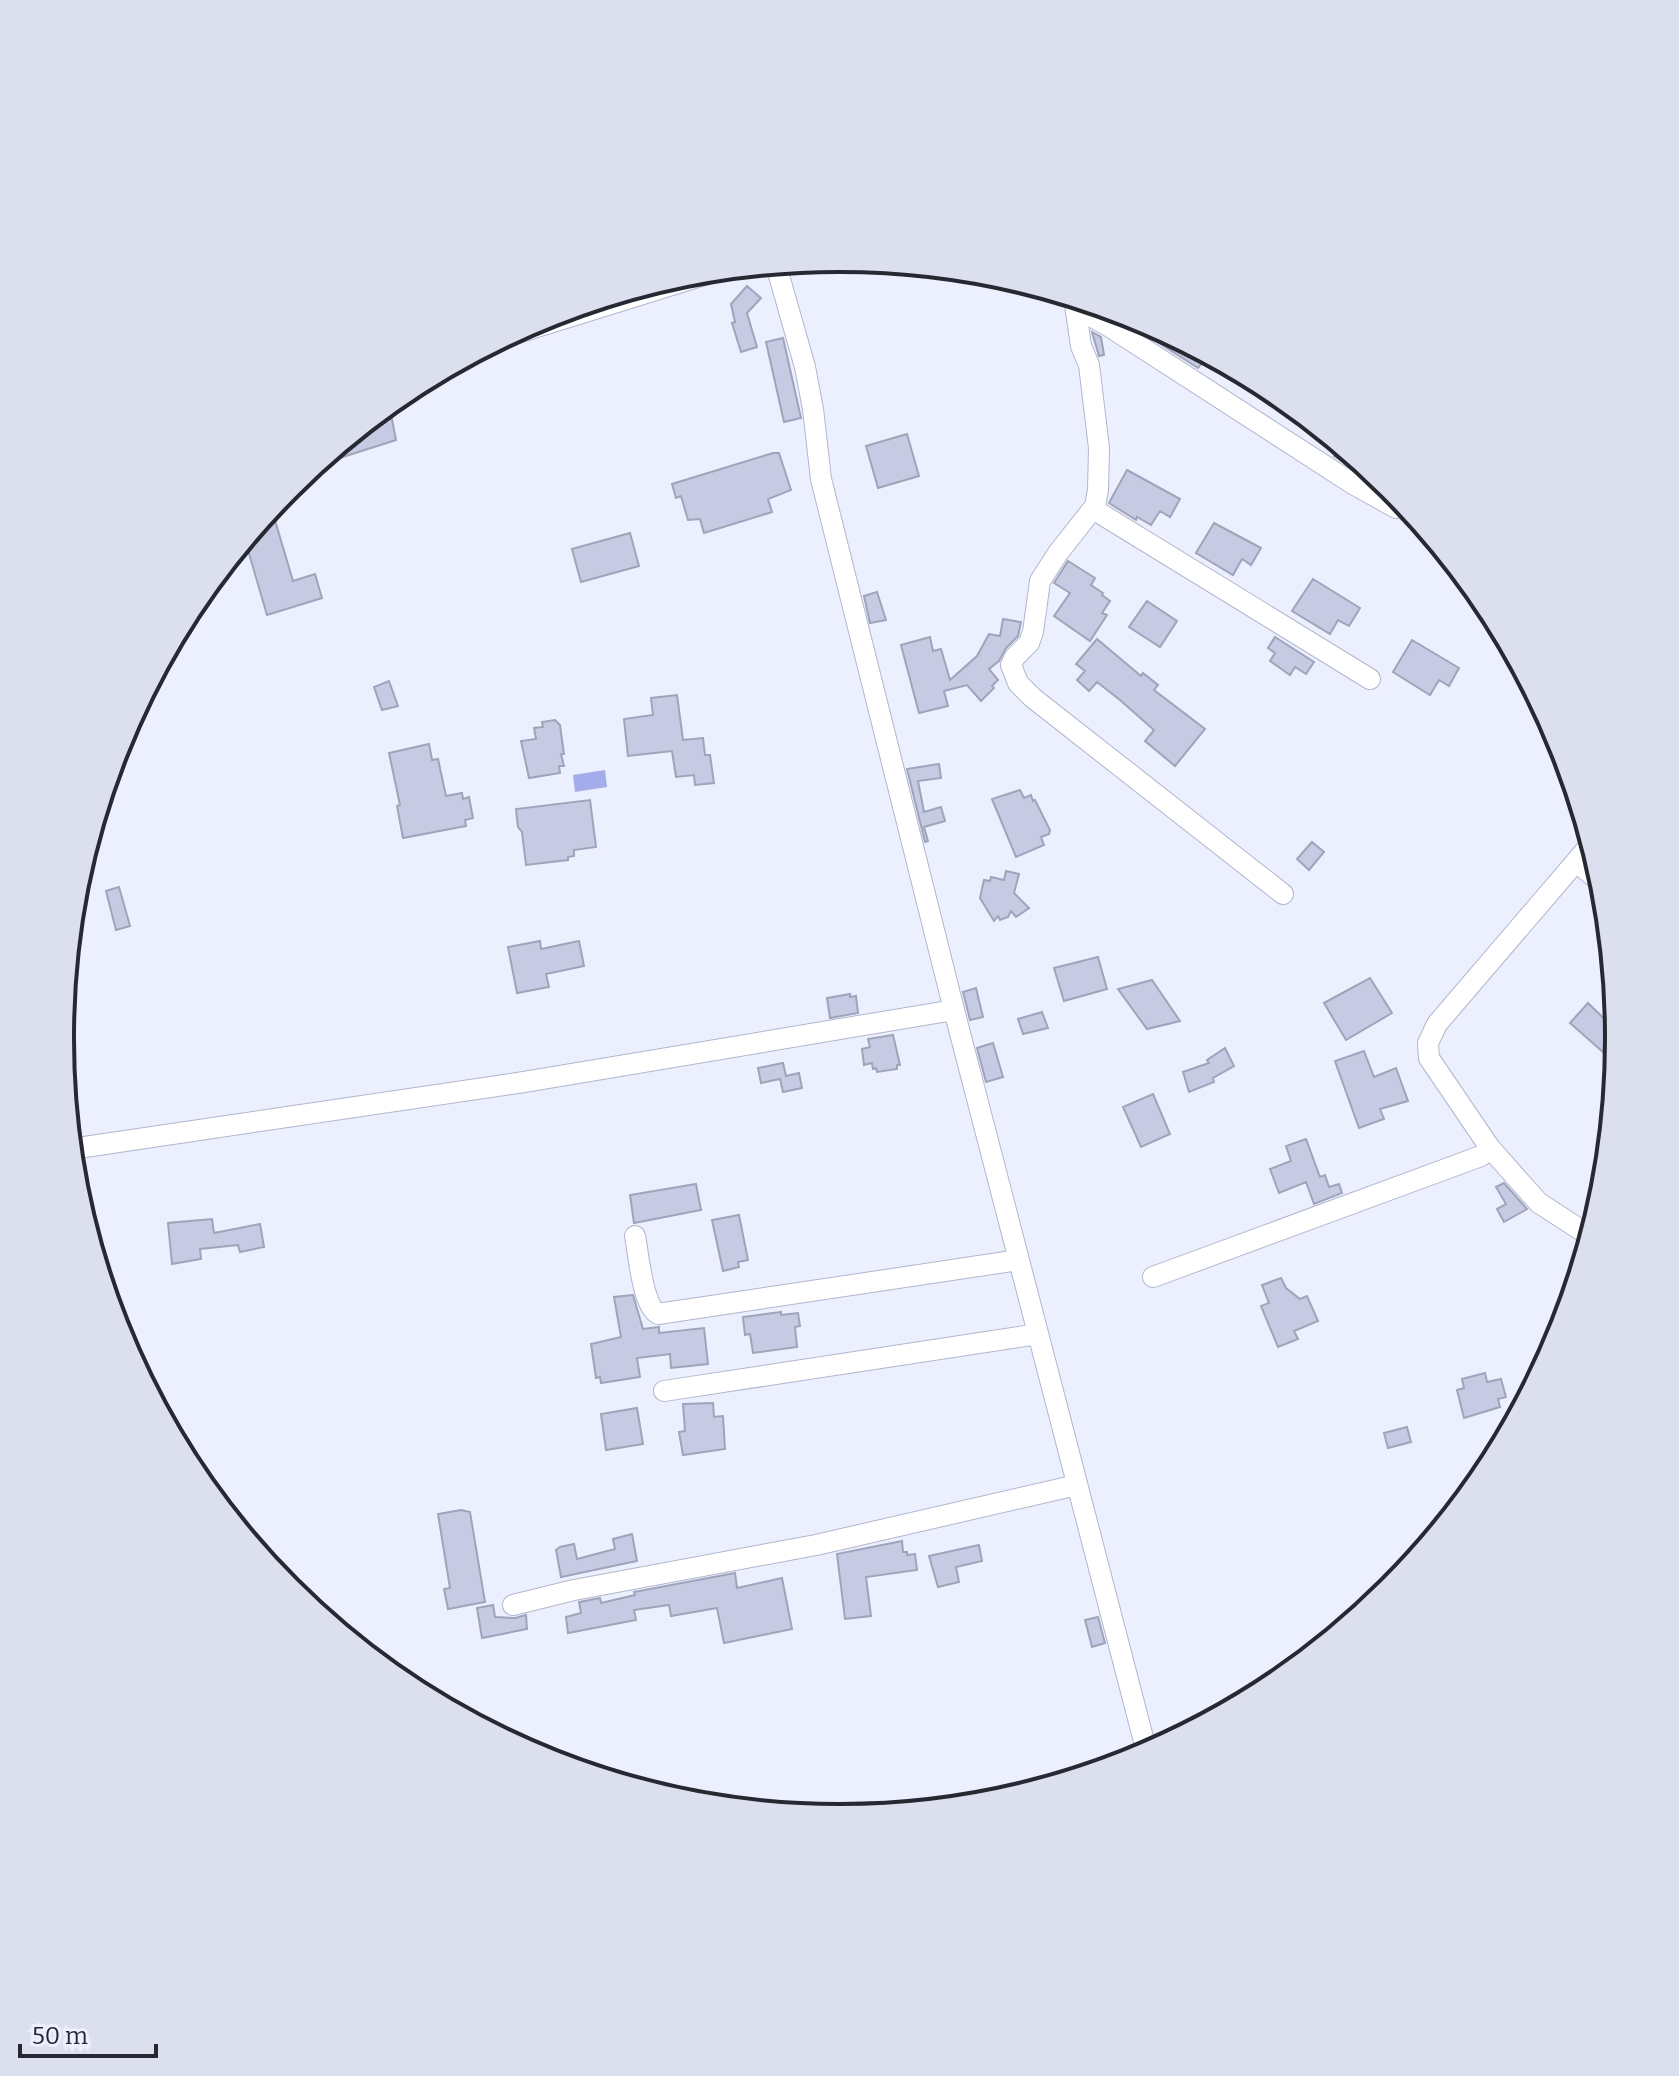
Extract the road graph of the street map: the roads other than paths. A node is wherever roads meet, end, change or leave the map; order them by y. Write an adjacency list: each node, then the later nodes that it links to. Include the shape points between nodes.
1 (779, 275): 11 (street, via 805,367 821,479)
2 (1076, 310): 5 (street, via 1099,448)
3 (1094, 316): 4 (street)
4 (1386, 503)
5 (1093, 509): 6 (street); 10 (street, via 1040,581 1033,632 1015,657 1012,673 1033,698)
6 (1370, 679)
7 (1582, 854): 8 (street)
8 (1576, 862): 9 (street); 13 (street, via 1437,1024 1428,1043 1429,1058)
9 (1586, 870)
10 (1283, 894)
11 (954, 1010): 12 (street, via 524,1082); 16 (street)
12 (83, 1147)
13 (1490, 1148): 14 (street, via 1539,1203); 17 (street, via 1481,1156)
14 (1580, 1230)
15 (635, 1236): 16 (street, via 647,1296 658,1314)
16 (1019, 1260): 18 (street)
17 (1153, 1277)
18 (1038, 1334): 19 (street); 20 (street)
19 (664, 1391)
20 (1077, 1485): 21 (street, via 816,1545); 22 (street)
21 (513, 1605)
22 (1144, 1740)

